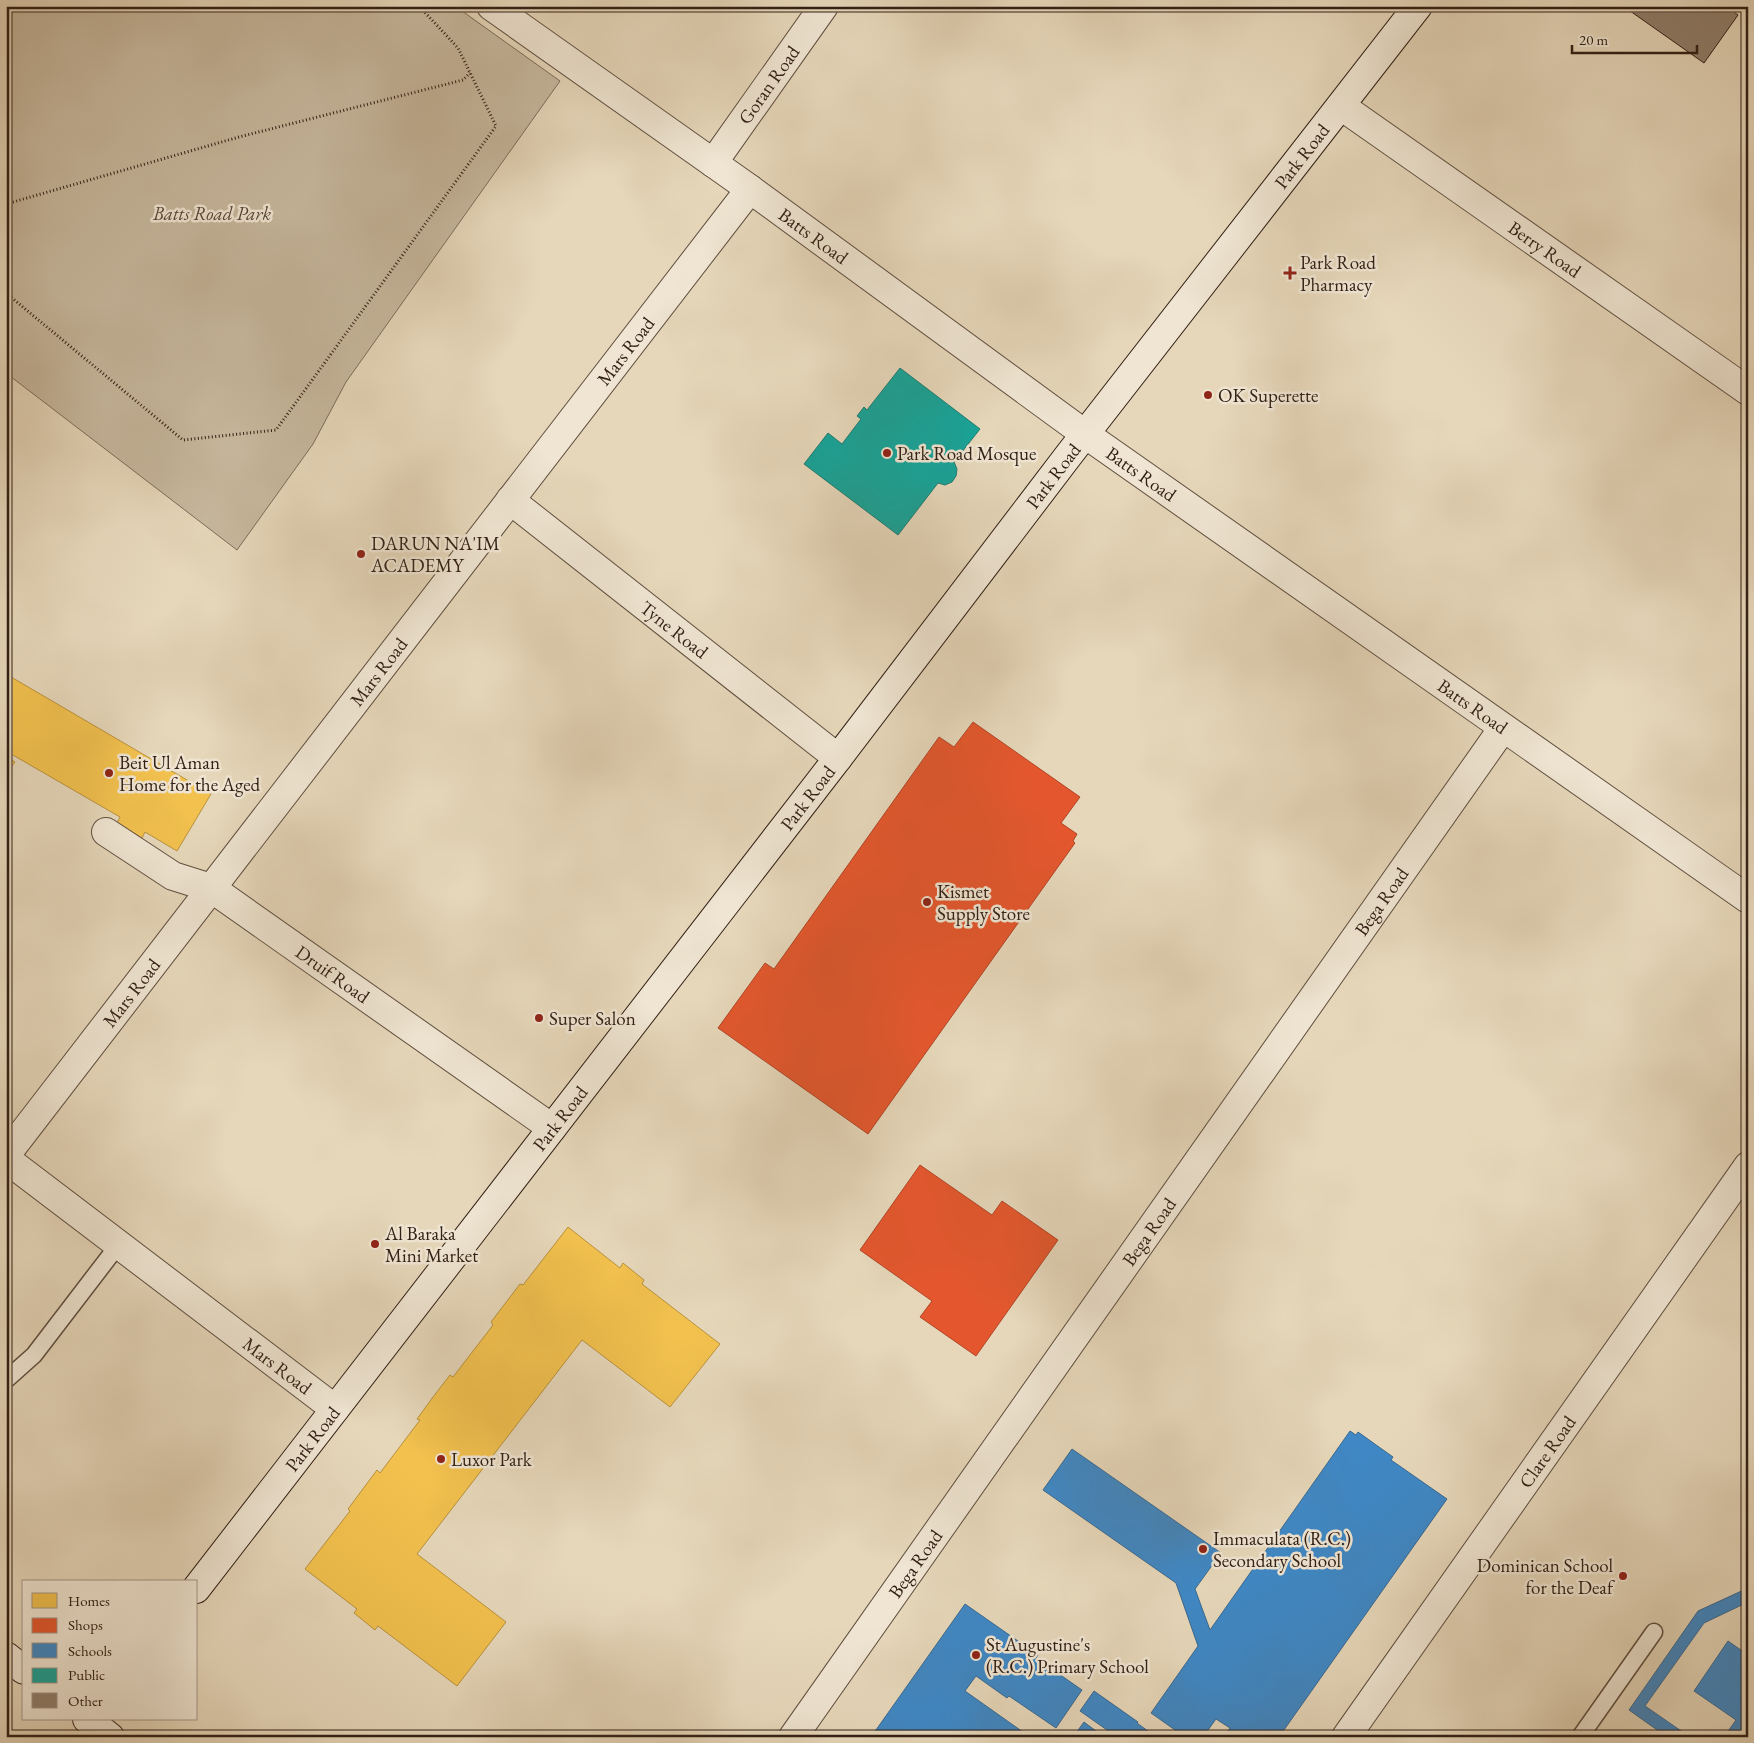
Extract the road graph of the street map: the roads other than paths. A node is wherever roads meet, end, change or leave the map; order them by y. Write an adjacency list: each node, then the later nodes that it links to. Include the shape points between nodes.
1 (491, 6): 5 (street, Batts Road)
2 (824, 6): 5 (street, Goran Road)
3 (1418, 6): 4 (street, Park Road)
4 (1341, 106): 7 (street, Berry Road); 8 (street, Park Road)
5 (713, 163): 6 (street, Batts Road)
6 (750, 188): 8 (street, Batts Road); 9 (street, Mars Road)
7 (1748, 391)
8 (1085, 434): 10 (street, Batts Road); 11 (street, Park Road)
9 (510, 500): 11 (street, Tyne Road); 13 (street, Mars Road)
10 (1503, 728): 14 (street, Batts Road); 25 (street, Bega Road)
11 (838, 758): 15 (street, Park Road)
12 (106, 832): 13 (street, Druif Road, via 173,876)
13 (212, 888): 15 (street, Druif Road); 16 (street, Mars Road)
14 (1748, 900)
15 (552, 1128): 20 (street, Park Road)
16 (6, 1157): 18 (street, Mars Road)
17 (1748, 1166): 26 (street, Clare Road)
18 (119, 1244): 19 (lane, via 34,1355); 20 (street, Mars Road)
19 (6, 1380)
20 (335, 1409): 21 (street, Park Road)
21 (198, 1586)
22 (1654, 1632): 27 (lane)
23 (6, 1656): 24 (street)
24 (22, 1668)
25 (793, 1737)
26 (1346, 1737)
27 (1580, 1737)

